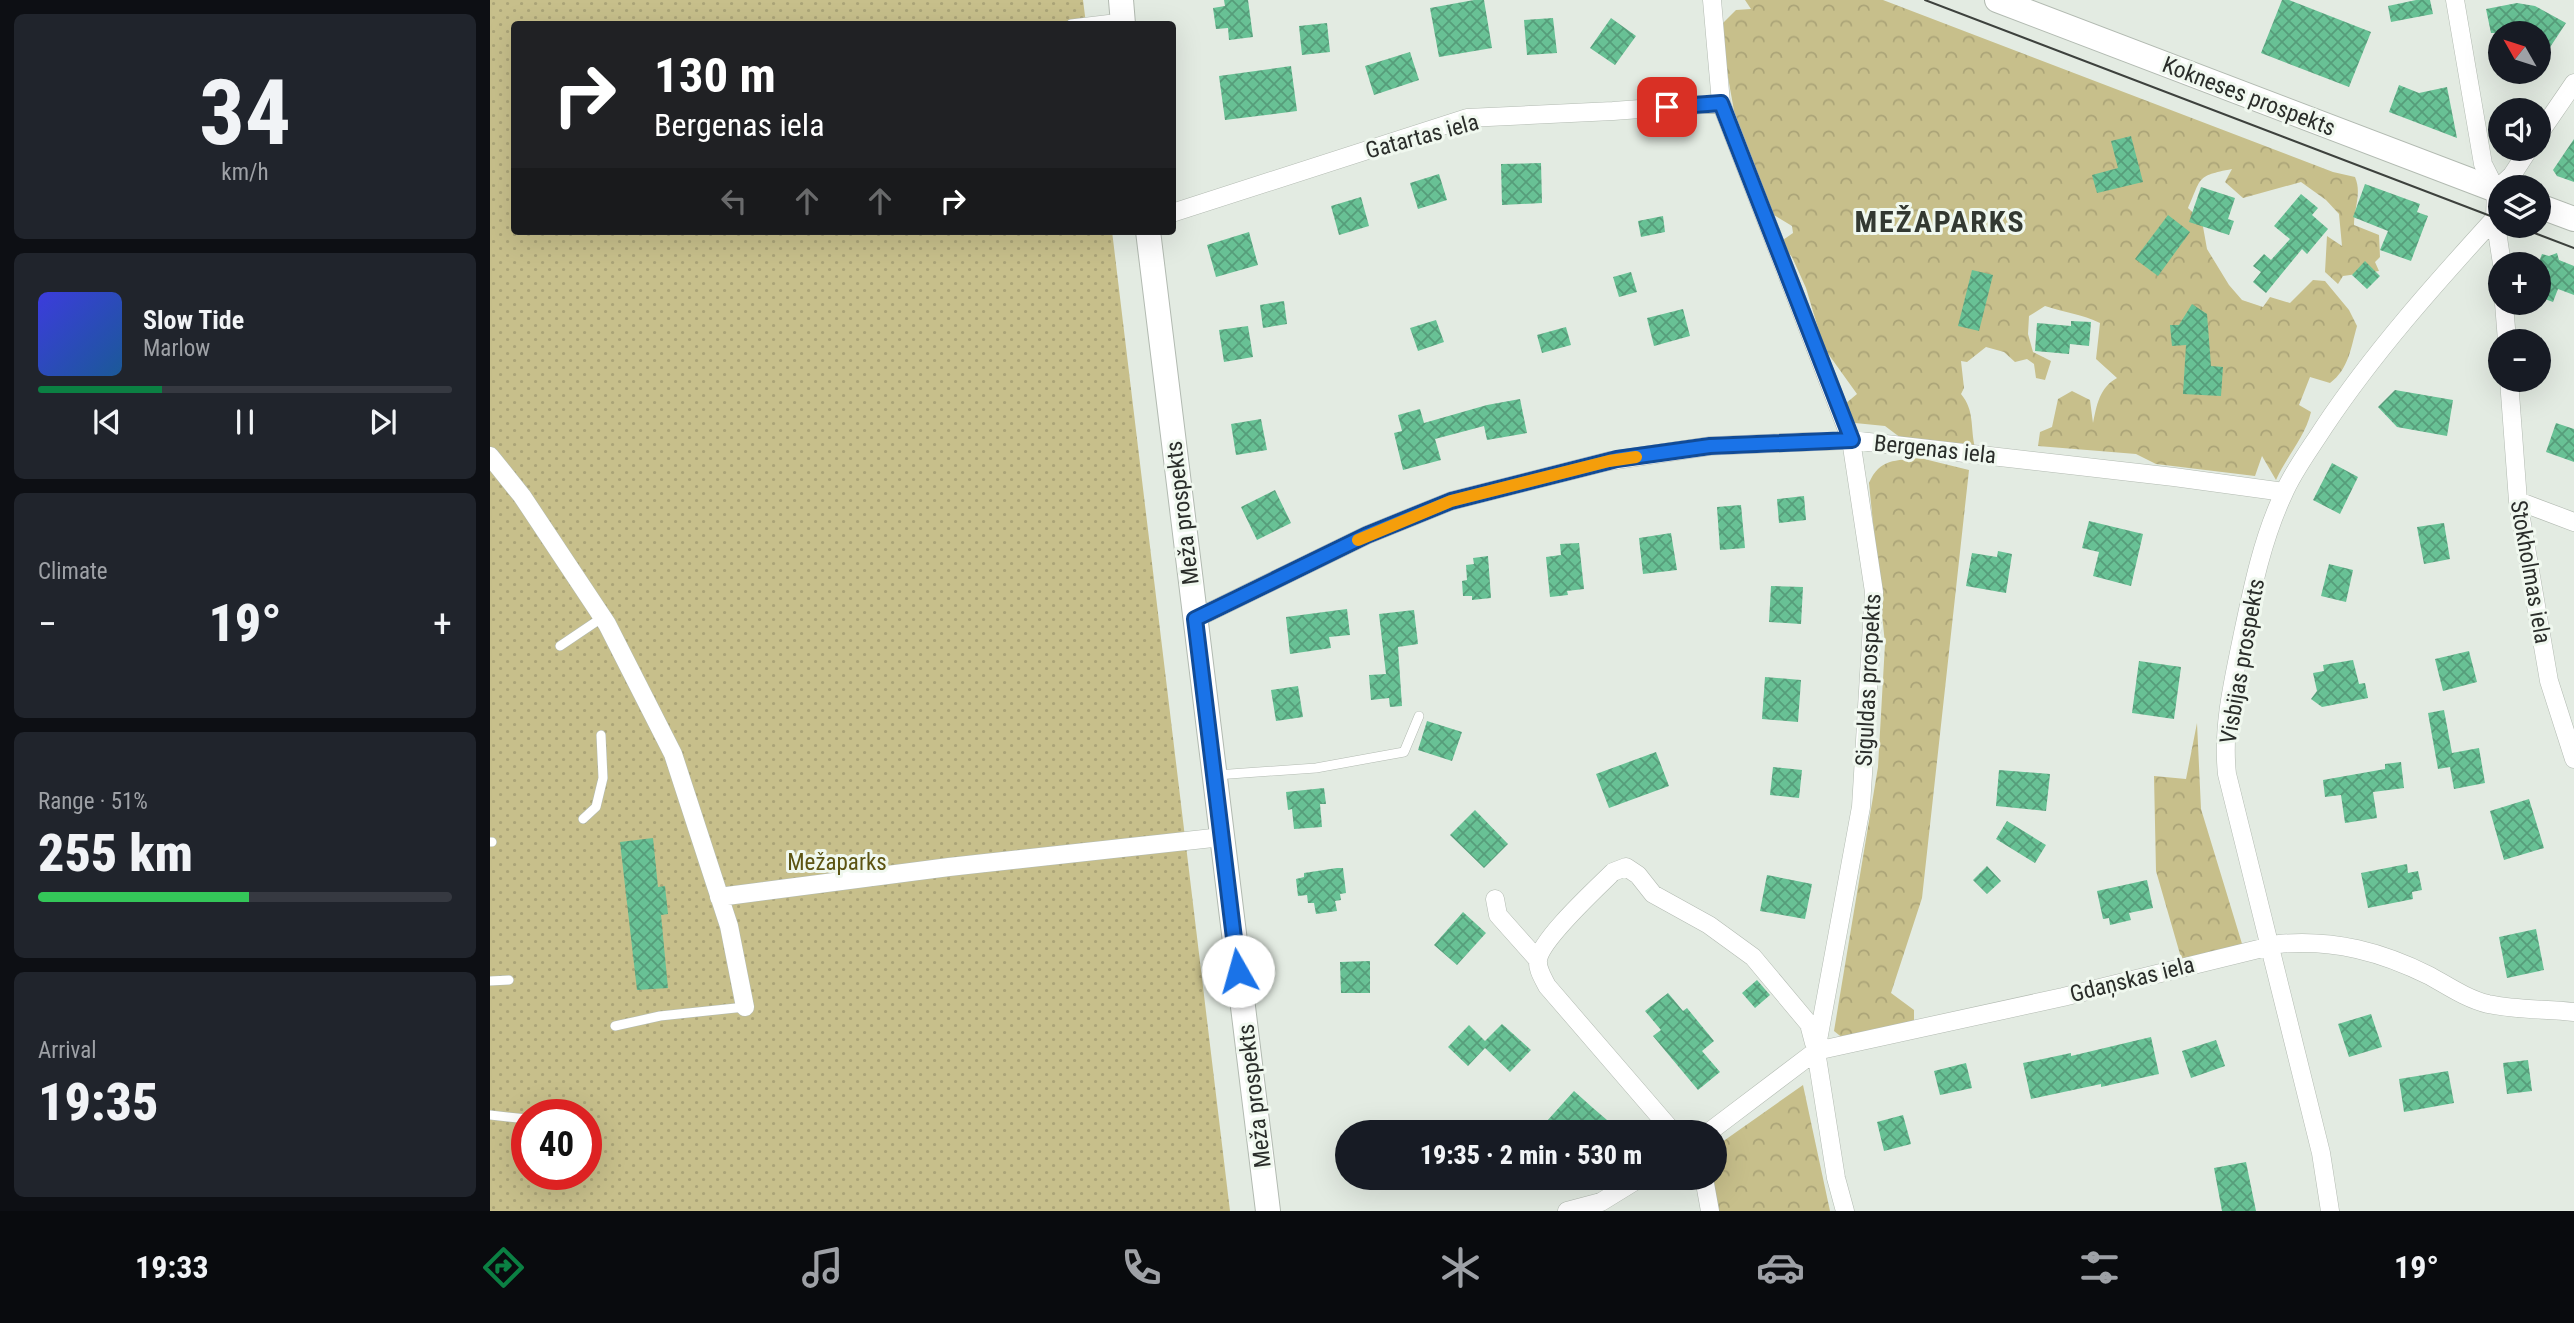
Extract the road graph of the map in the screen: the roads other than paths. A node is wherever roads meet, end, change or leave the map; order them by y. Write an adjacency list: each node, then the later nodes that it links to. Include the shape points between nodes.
1 (1712, 0): 7 (street, Siguldas prospekts)
2 (1997, 0): 10 (street, Kokneses prospekts)
3 (2455, 0): 9 (street, via 2483,164)
4 (1122, 14): 5 (lane)
5 (1086, 21)
6 (2574, 83): 8 (street)
7 (1721, 103): 12 (street, Gatartas iela, via 1467,118); 17 (street, Siguldas prospekts)
8 (2551, 117)
9 (2489, 175)
10 (2488, 187)
11 (2551, 210): 13 (street)
12 (1176, 212)
13 (2574, 219)
14 (2488, 226): 19 (street, Visbijas prospekts, via 2377,352)
15 (1148, 235): 23 (street, Meža prospekts)
16 (2511, 392): 20 (street, Stokholmas iela)
17 (1852, 440): 19 (street, Bergenas iela); 23 (street, Bergenas iela, via 1710,446 1617,459 1451,501 1367,535); 40 (street, Siguldas prospekts, via 1874,592 1861,807)
18 (490, 456): 22 (street)
19 (2284, 492): 33 (street, Visbijas prospekts, via 2246,621 2225,741 2227,774)
20 (2518, 501): 21 (street); 27 (street, Stokholmas iela, via 2549,681)
21 (2574, 522)
22 (603, 617): 24 (lane); 31 (street, via 673,754)
23 (1195, 619): 28 (street, Meža prospekts)
24 (559, 646)
25 (1419, 716): 28 (lane, via 1404,752 1316,768)
26 (601, 735): 29 (lane, via 603,778 596,807)
27 (2574, 759)
28 (1214, 775): 30 (street, Meža prospekts)
29 (583, 819)
30 (1222, 837): 31 (street); 47 (street, Meža prospekts)
31 (719, 897): 37 (street)
32 (1495, 899): 34 (street, via 1498,915)
33 (2269, 946): 38 (street, Gdaņskas iela, via 2304,942 2361,948 2487,1004); 40 (street, Gdaņskas iela); 51 (street, Visbijas prospekts, via 2321,1153)
34 (1538, 960): 40 (street, via 1555,932 1613,872 1626,867 1653,894 1709,925 1753,957 1809,1024); 43 (street, via 1547,986)
35 (509, 980): 36 (lane)
36 (490, 981)
37 (745, 1007): 39 (lane)
38 (2574, 1012)
39 (615, 1026)
40 (1816, 1051): 44 (street, Gdaņskas iela); 50 (street, Siguldas prospekts)
41 (490, 1115): 42 (lane)
42 (511, 1117)
43 (1664, 1120)
44 (1725, 1120)
45 (1620, 1190): 48 (street, via 1601,1202)
46 (1706, 1190): 49 (street)
47 (1268, 1211)
48 (1567, 1211)
49 (1710, 1211)
50 (1845, 1211)
51 (2330, 1211)

